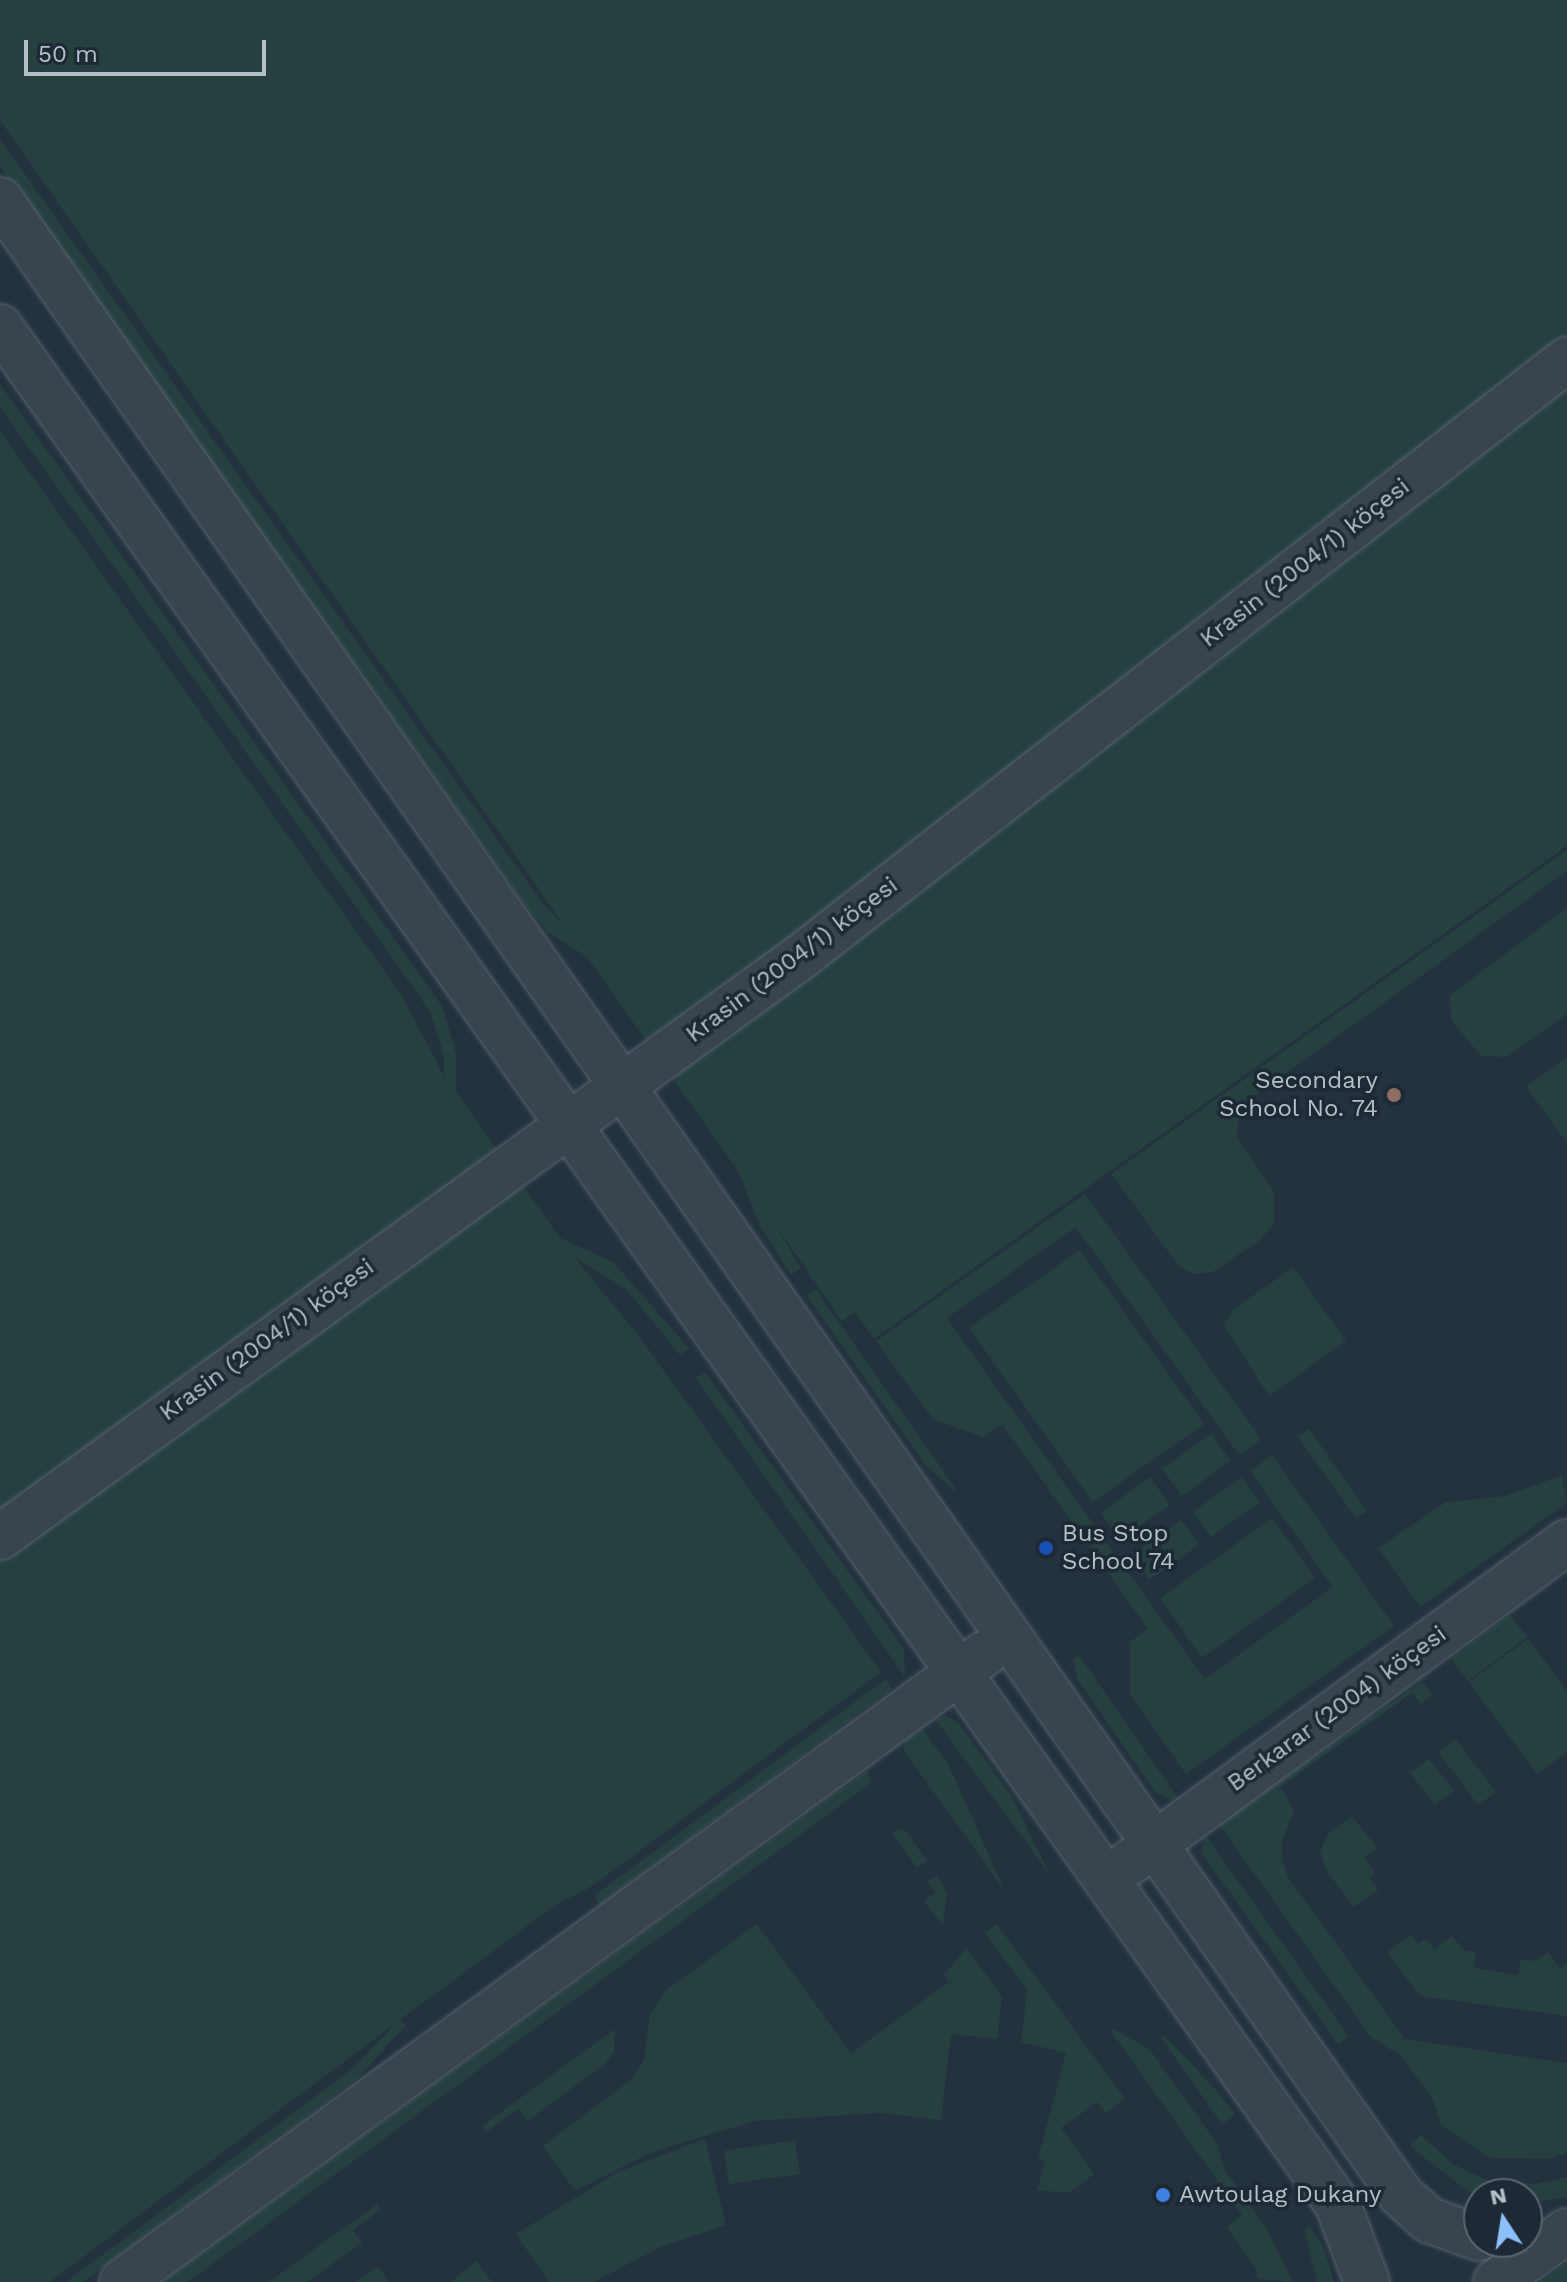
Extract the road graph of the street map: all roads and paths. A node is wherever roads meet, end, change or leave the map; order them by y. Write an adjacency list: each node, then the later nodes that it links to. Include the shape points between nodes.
1 (0, 200): 4 (street)
2 (0, 327): 5 (street)
3 (1567, 360): 4 (street, Krasin (2004/1) köçesi, via 798,959)
4 (623, 1087): 5 (street, Krasin (2004/1) köçesi); 8 (street)
5 (569, 1123): 6 (street, Krasin (2004/1) köçesi); 9 (street)
6 (0, 1537)
7 (1567, 1542): 10 (street, Berkarar (2004) köçesi)
8 (1006, 1639): 9 (street); 10 (street)
9 (961, 1670): 11 (street); 14 (street)
10 (1152, 1846): 11 (street, Berkarar (2004) köçesi); 12 (street, via 1401,2195 1429,2220)
11 (1109, 1879): 15 (street, via 1338,2205)
12 (1463, 2232)
13 (1549, 2238): 16 (street)
14 (122, 2282)
15 (1367, 2282)
16 (1496, 2282)

